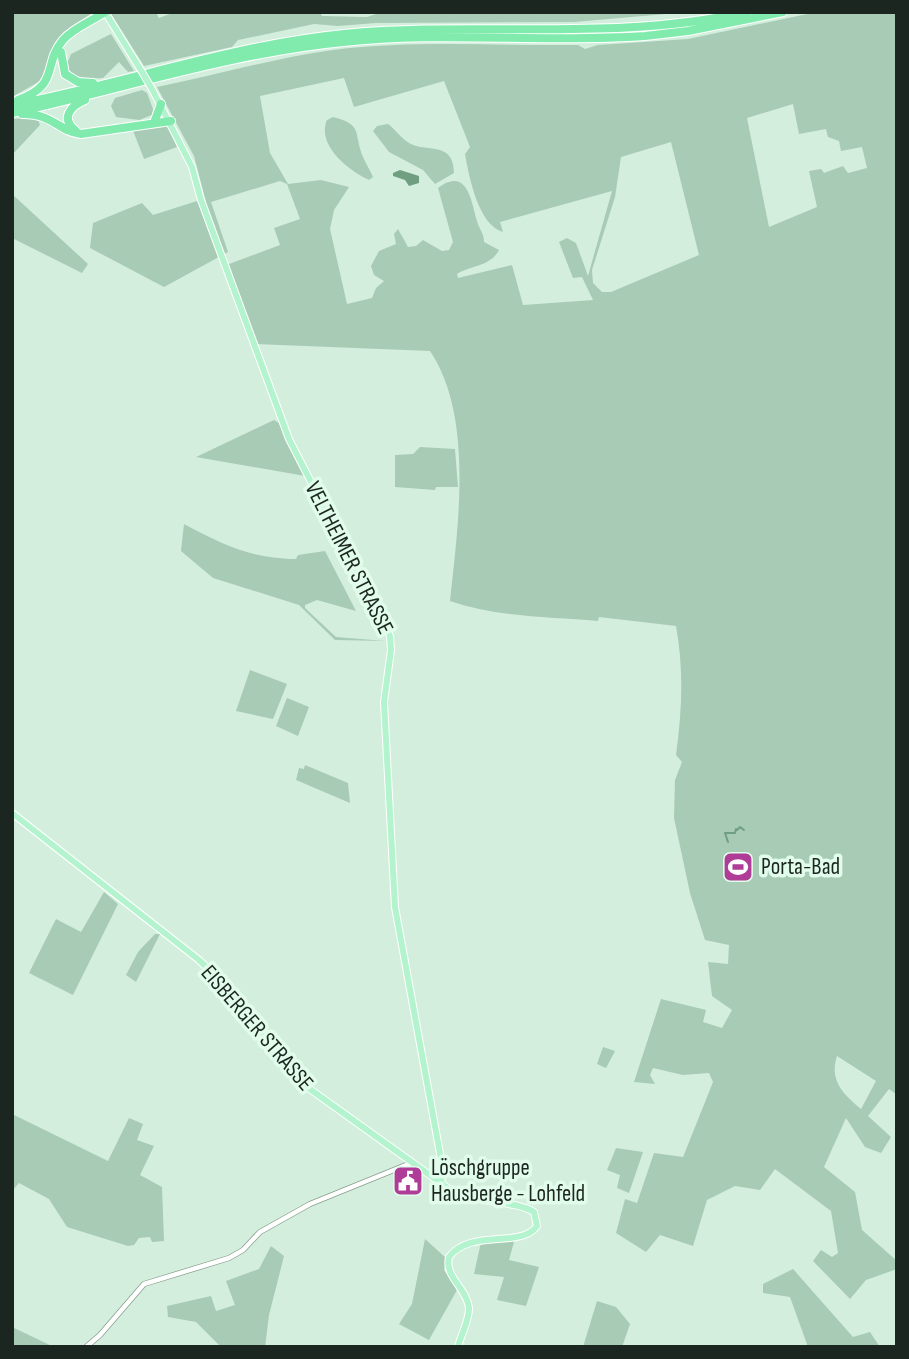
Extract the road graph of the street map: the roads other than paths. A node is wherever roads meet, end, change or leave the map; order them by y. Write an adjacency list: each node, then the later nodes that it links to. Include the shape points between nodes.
1 (747, 12): 5 (highway, via 621,30 320,36 244,50)
2 (783, 12): 5 (highway, via 645,36 381,39 321,44)
3 (106, 14): 4 (highway); 5 (highway, via 75,35 60,55 71,79); 7 (main road, VELTHEIMER STRASSE, bridge)
4 (95, 16): 6 (highway, via 62,42 49,77 39,89)
5 (107, 87): 6 (highway); 8 (highway); 11 (highway, via 77,103 68,115 72,128)
6 (12, 103)
7 (161, 104): 9 (main road, VELTHEIMER STRASSE); 10 (highway)
8 (12, 113): 11 (highway, via 47,117 71,132)
9 (169, 119): 10 (highway); 14 (main road, VELTHEIMER STRASSE, via 192,167 289,439 390,636 384,702 395,907 443,1170)
10 (150, 122): 11 (highway)
11 (89, 134)
12 (12, 813): 13 (main road, EISBERGER STRASSE, via 199,960 224,984 300,1082)
13 (411, 1163): 14 (main road, EISBERGER STRASSE); 15 (street, via 310,1204 260,1232 229,1258 144,1284)
14 (441, 1184): 16 (main road, EISBERGER STRASSE, via 471,1199 528,1209 538,1220 528,1234 479,1240 451,1254 448,1270 463,1290 468,1309)
15 (86, 1347)
16 (458, 1347)

